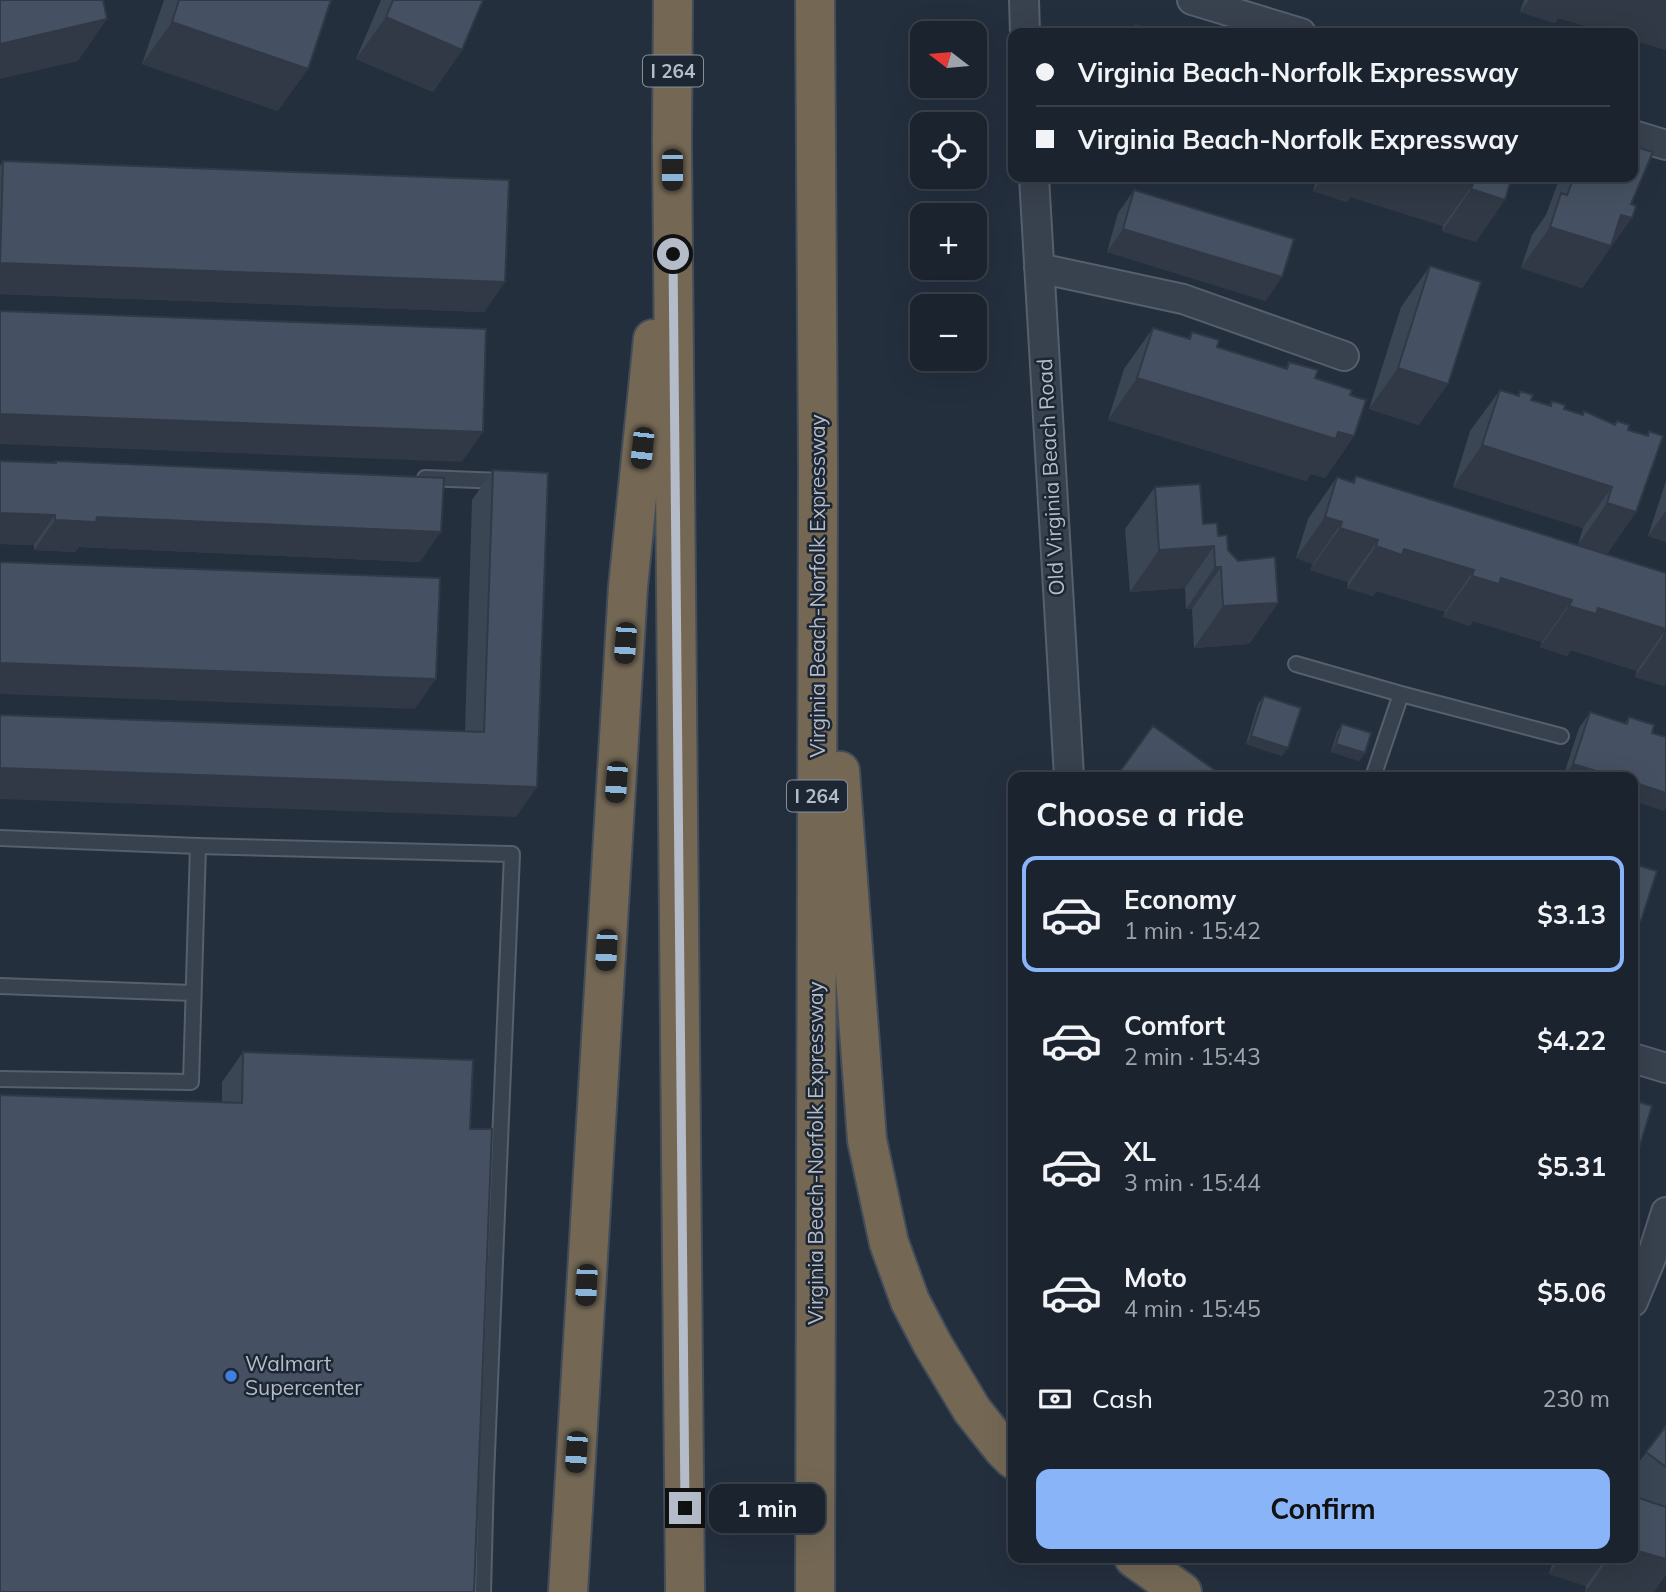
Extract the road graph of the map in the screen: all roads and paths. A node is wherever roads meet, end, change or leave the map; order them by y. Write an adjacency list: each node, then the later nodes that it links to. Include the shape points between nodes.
1 (673, 0): 8 (highway, I 264)
2 (816, 0): 13 (highway, Virginia Beach-Norfolk Expressway / I 264)
3 (1024, 0): 5 (street)
4 (1192, 0): 6 (street)
5 (1026, 28)
6 (1284, 28)
7 (1638, 137): 9 (street)
8 (672, 142): 33 (highway, via 628,587); 34 (highway, I 264)
9 (1666, 145)
10 (1034, 182): 11 (street, Old Virginia Beach Road)
11 (1039, 268): 12 (street, via 1184,299); 19 (street, Old Virginia Beach Road)
12 (1343, 356)
13 (818, 466): 30 (highway, via 867,1140 889,1243 910,1301 972,1410); 35 (highway, Virginia Beach-Norfolk Expressway / I 264)
14 (409, 478): 15 (lane)
15 (519, 482)
16 (1296, 664): 17 (lane)
17 (1401, 694): 18 (lane); 20 (lane)
18 (1561, 736)
19 (1069, 772)
20 (1375, 772)
21 (0, 838): 22 (lane)
22 (198, 846): 24 (lane); 32 (lane, via 512,854)
23 (0, 985): 24 (lane)
24 (193, 993): 27 (lane, via 191,1082)
25 (1638, 1060): 26 (street)
26 (1666, 1068)
27 (0, 1079)
28 (1666, 1213): 29 (street)
29 (1638, 1289)
30 (1008, 1454)
31 (1142, 1563): 36 (highway)
32 (483, 1592)
33 (568, 1592)
34 (685, 1592)
35 (815, 1592)
36 (1182, 1592)

